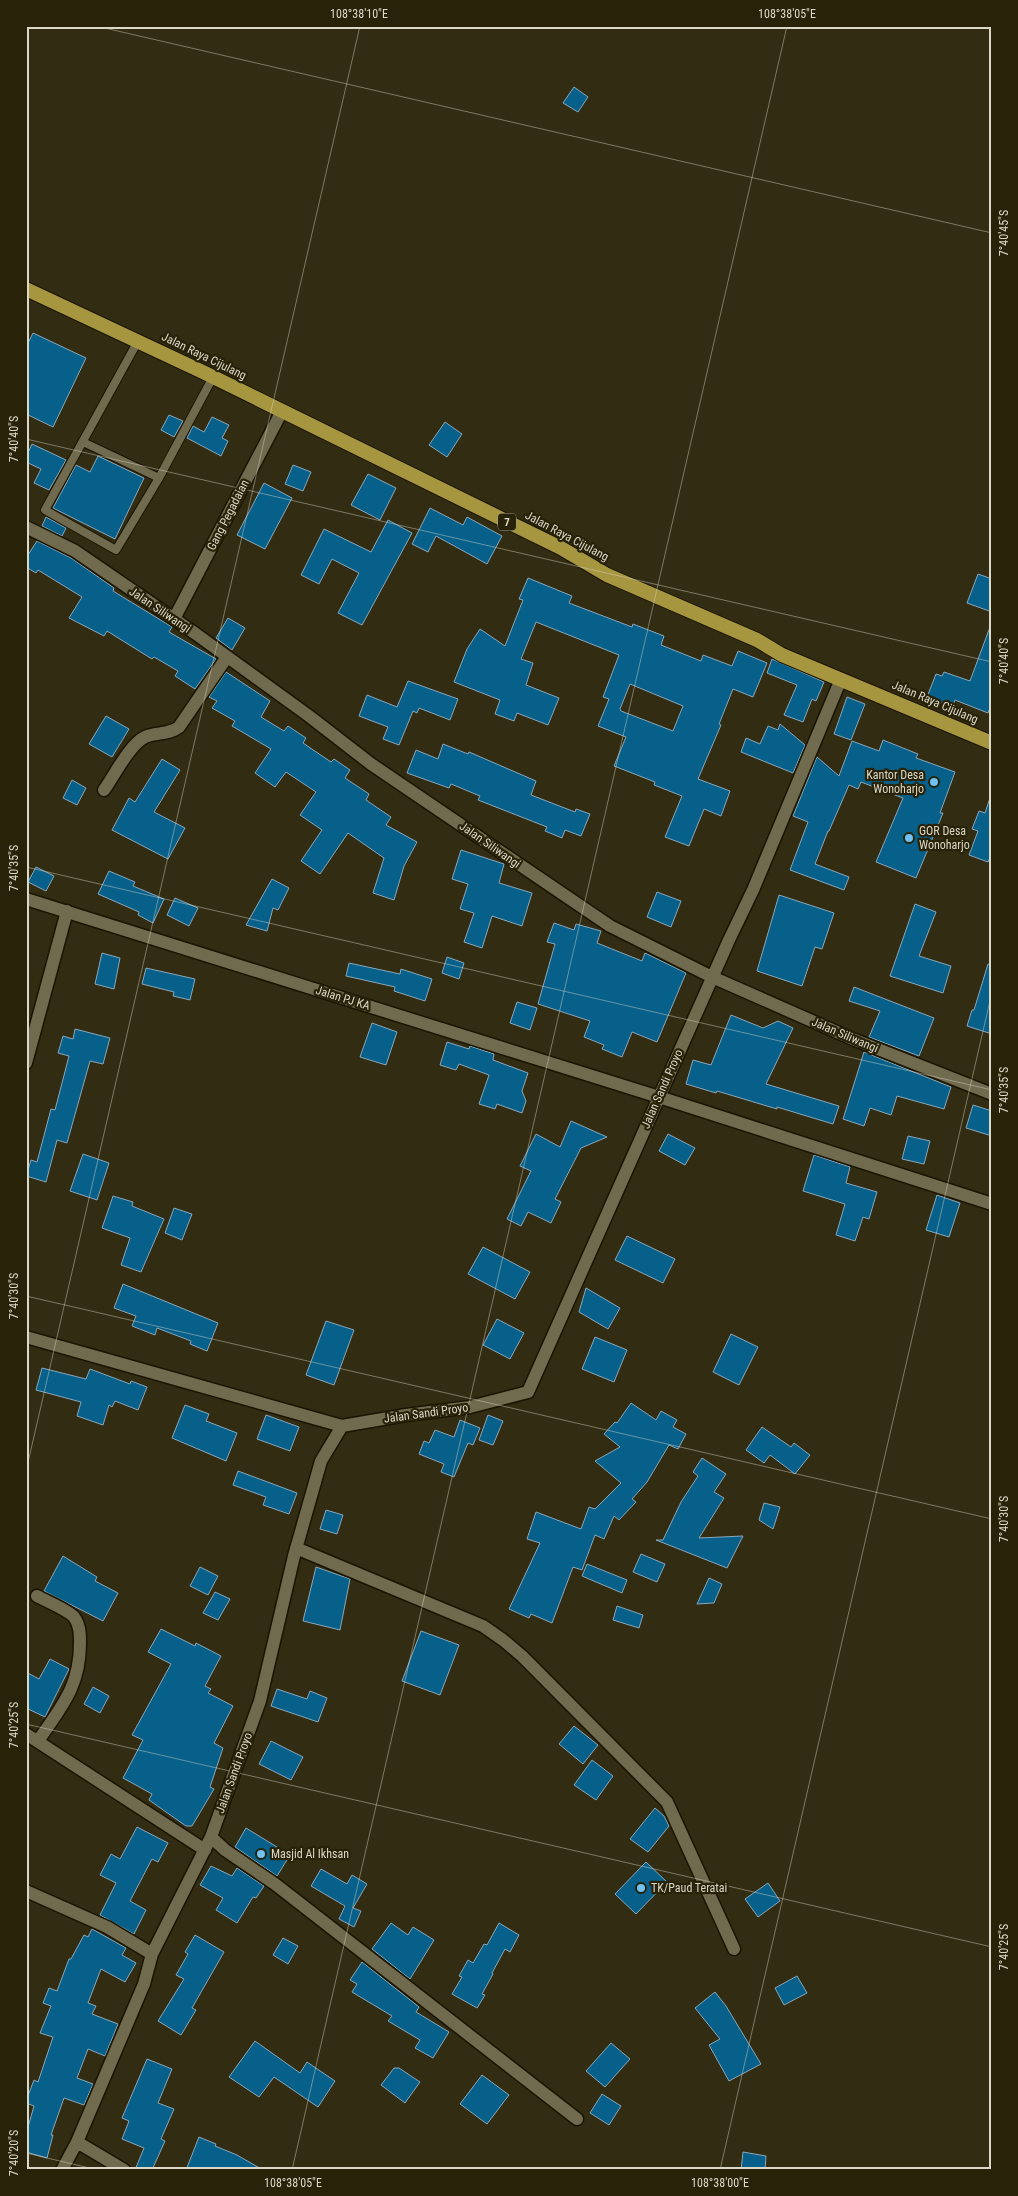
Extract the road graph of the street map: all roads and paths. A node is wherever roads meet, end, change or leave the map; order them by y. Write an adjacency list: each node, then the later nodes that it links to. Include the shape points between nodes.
1 (26, 289): 2 (highway, Jalan Raya Cijulang / 7)
2 (138, 341): 3 (highway, Jalan Raya Cijulang / 7); 5 (lane)
3 (213, 377): 4 (highway, Jalan Raya Cijulang / 7); 6 (lane)
4 (282, 411): 8 (street, Gang Pegadaian); 10 (highway, Jalan Raya Cijulang / 7, via 561,548 607,575)
5 (83, 442): 6 (lane); 6 (lane, via 45,510 116,550)
6 (159, 478)
7 (26, 527): 8 (street, Jalan Siliwangi, via 75,551)
8 (174, 620): 9 (street, Jalan Siliwangi)
9 (227, 656): 12 (street, via 179,727 140,740); 15 (street, Jalan Siliwangi, via 371,764 549,887 610,926)
10 (840, 678): 11 (highway, Jalan Raya Cijulang / 7); 15 (street, Jalan Sandi Proyo, via 753,890)
11 (992, 743)
12 (104, 790)
13 (26, 898): 14 (street, Jalan PJ KA)
14 (67, 911): 16 (street); 18 (street, Jalan PJ KA)
15 (712, 977): 17 (street, Jalan Siliwangi, via 855,1040); 18 (street, Jalan Sandi Proyo)
16 (26, 1063)
17 (992, 1094)
18 (659, 1097): 19 (street, Jalan PJ KA); 21 (street, Jalan Sandi Proyo, via 528,1392 470,1407)
19 (992, 1204)
20 (26, 1337): 21 (street)
21 (342, 1426): 22 (street, Jalan Sandi Proyo, via 321,1461)
22 (296, 1548): 26 (street, Jalan Sandi Proyo, via 260,1701); 29 (street, via 483,1626 522,1656 667,1802)
23 (37, 1596): 25 (street, via 73,1616 80,1631 77,1678)
24 (26, 1734): 25 (street)
25 (38, 1741): 27 (street)
26 (211, 1837): 27 (street, Jalan Sandi Proyo); 31 (street)
27 (205, 1850): 30 (street, Jalan Sandi Proyo)
28 (26, 1891): 30 (street, via 107,1927)
29 (734, 1949)
30 (152, 1954): 32 (street, Jalan Sandi Proyo, via 144,1984)
31 (577, 2119)
32 (77, 2142): 33 (street, Jalan Sandi Proyo); 34 (street)
33 (62, 2170)
34 (124, 2170)

